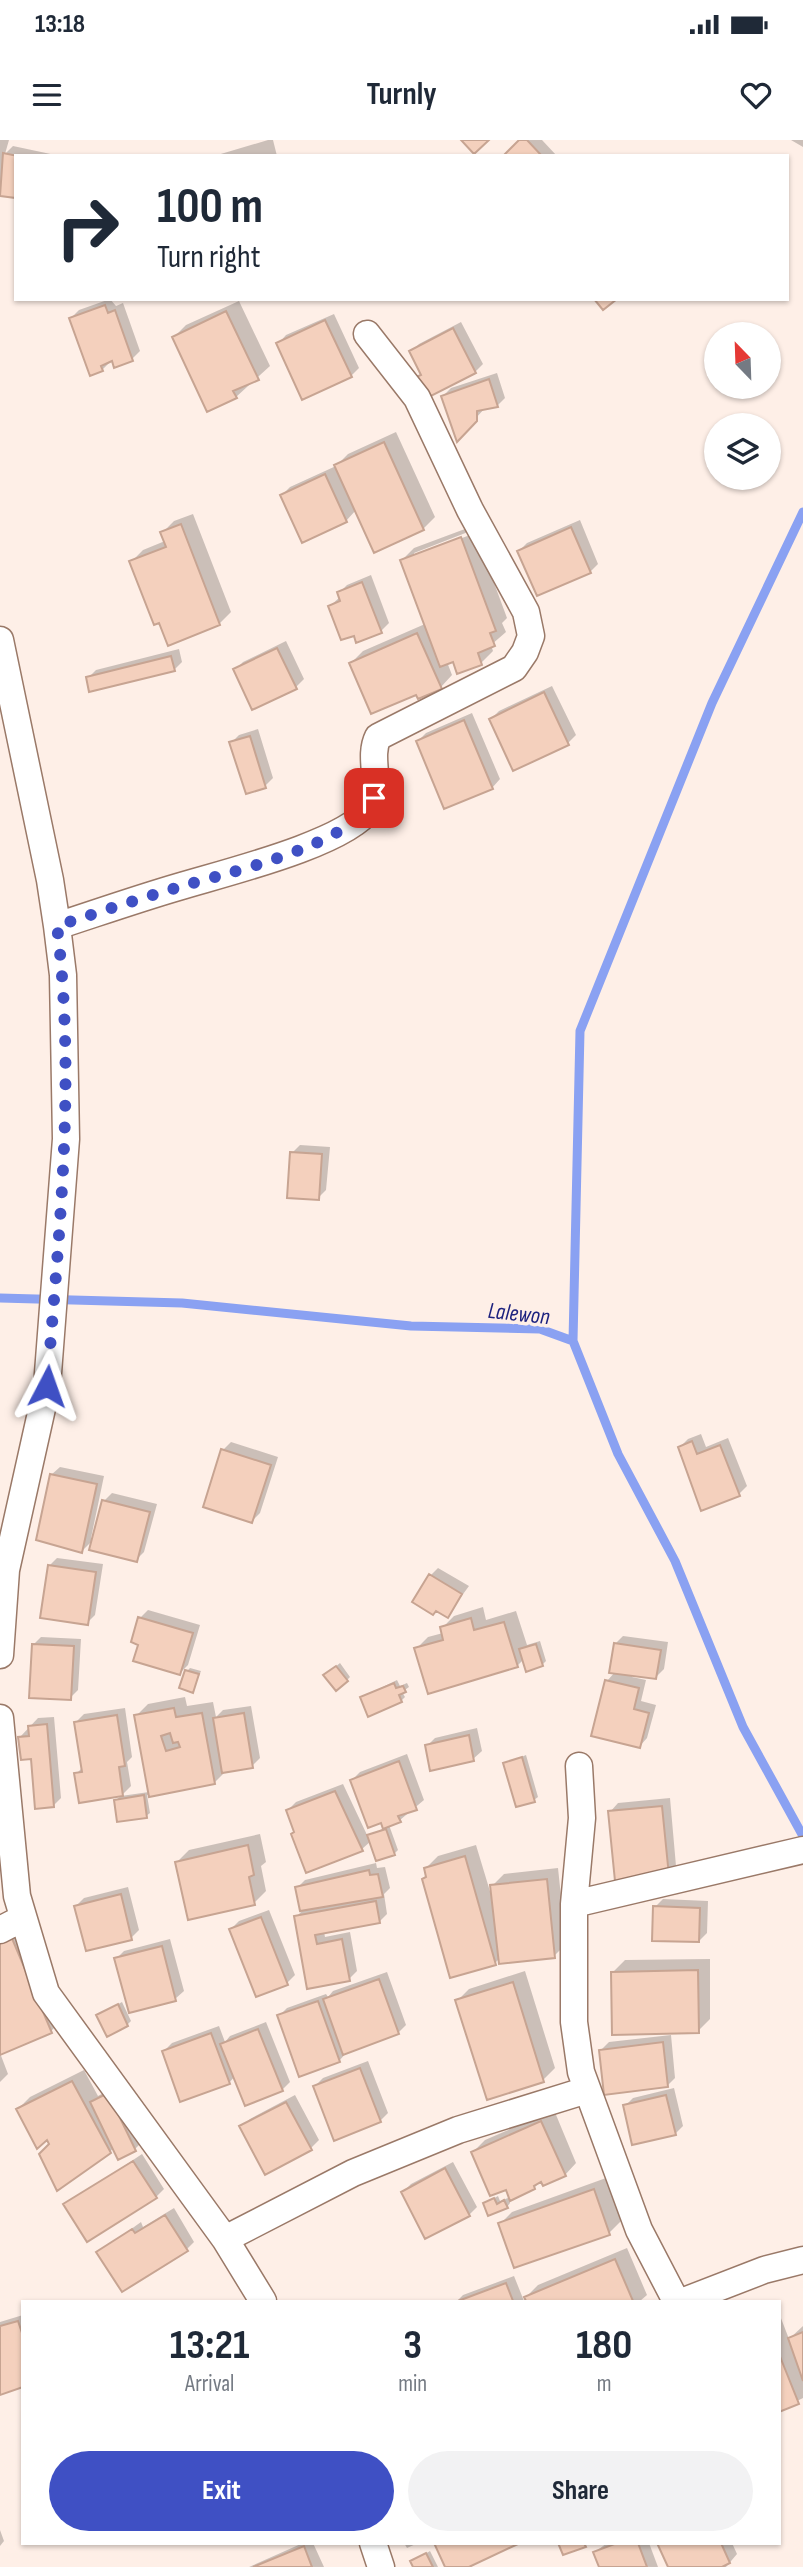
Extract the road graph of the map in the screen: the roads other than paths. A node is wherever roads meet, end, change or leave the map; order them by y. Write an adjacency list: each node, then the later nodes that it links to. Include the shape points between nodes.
1 (367, 334): 3 (street, via 418,398 470,510 526,612 531,636 526,652 514,668 378,737 373,746 374,798 363,816 334,833 256,867)
2 (0, 640): 3 (street)
3 (57, 926): 4 (street, via 63,975 66,1139 47,1386)
4 (2, 1588): 5 (street)
5 (0, 1655)
6 (0, 1718): 10 (street, via 17,1896)
7 (579, 1766): 9 (street, via 582,1818)
8 (803, 1850): 9 (street)
9 (575, 1904): 11 (street, via 574,2022)
10 (11, 1924): 12 (street, via 46,1993)
11 (587, 2090): 12 (street, via 458,2130 353,2173); 15 (street, via 639,2230)
12 (225, 2239): 14 (street)
13 (803, 2260): 16 (street)
14 (262, 2300)
15 (675, 2300)
16 (687, 2300)
17 (374, 2545): 18 (street)
18 (380, 2567)

